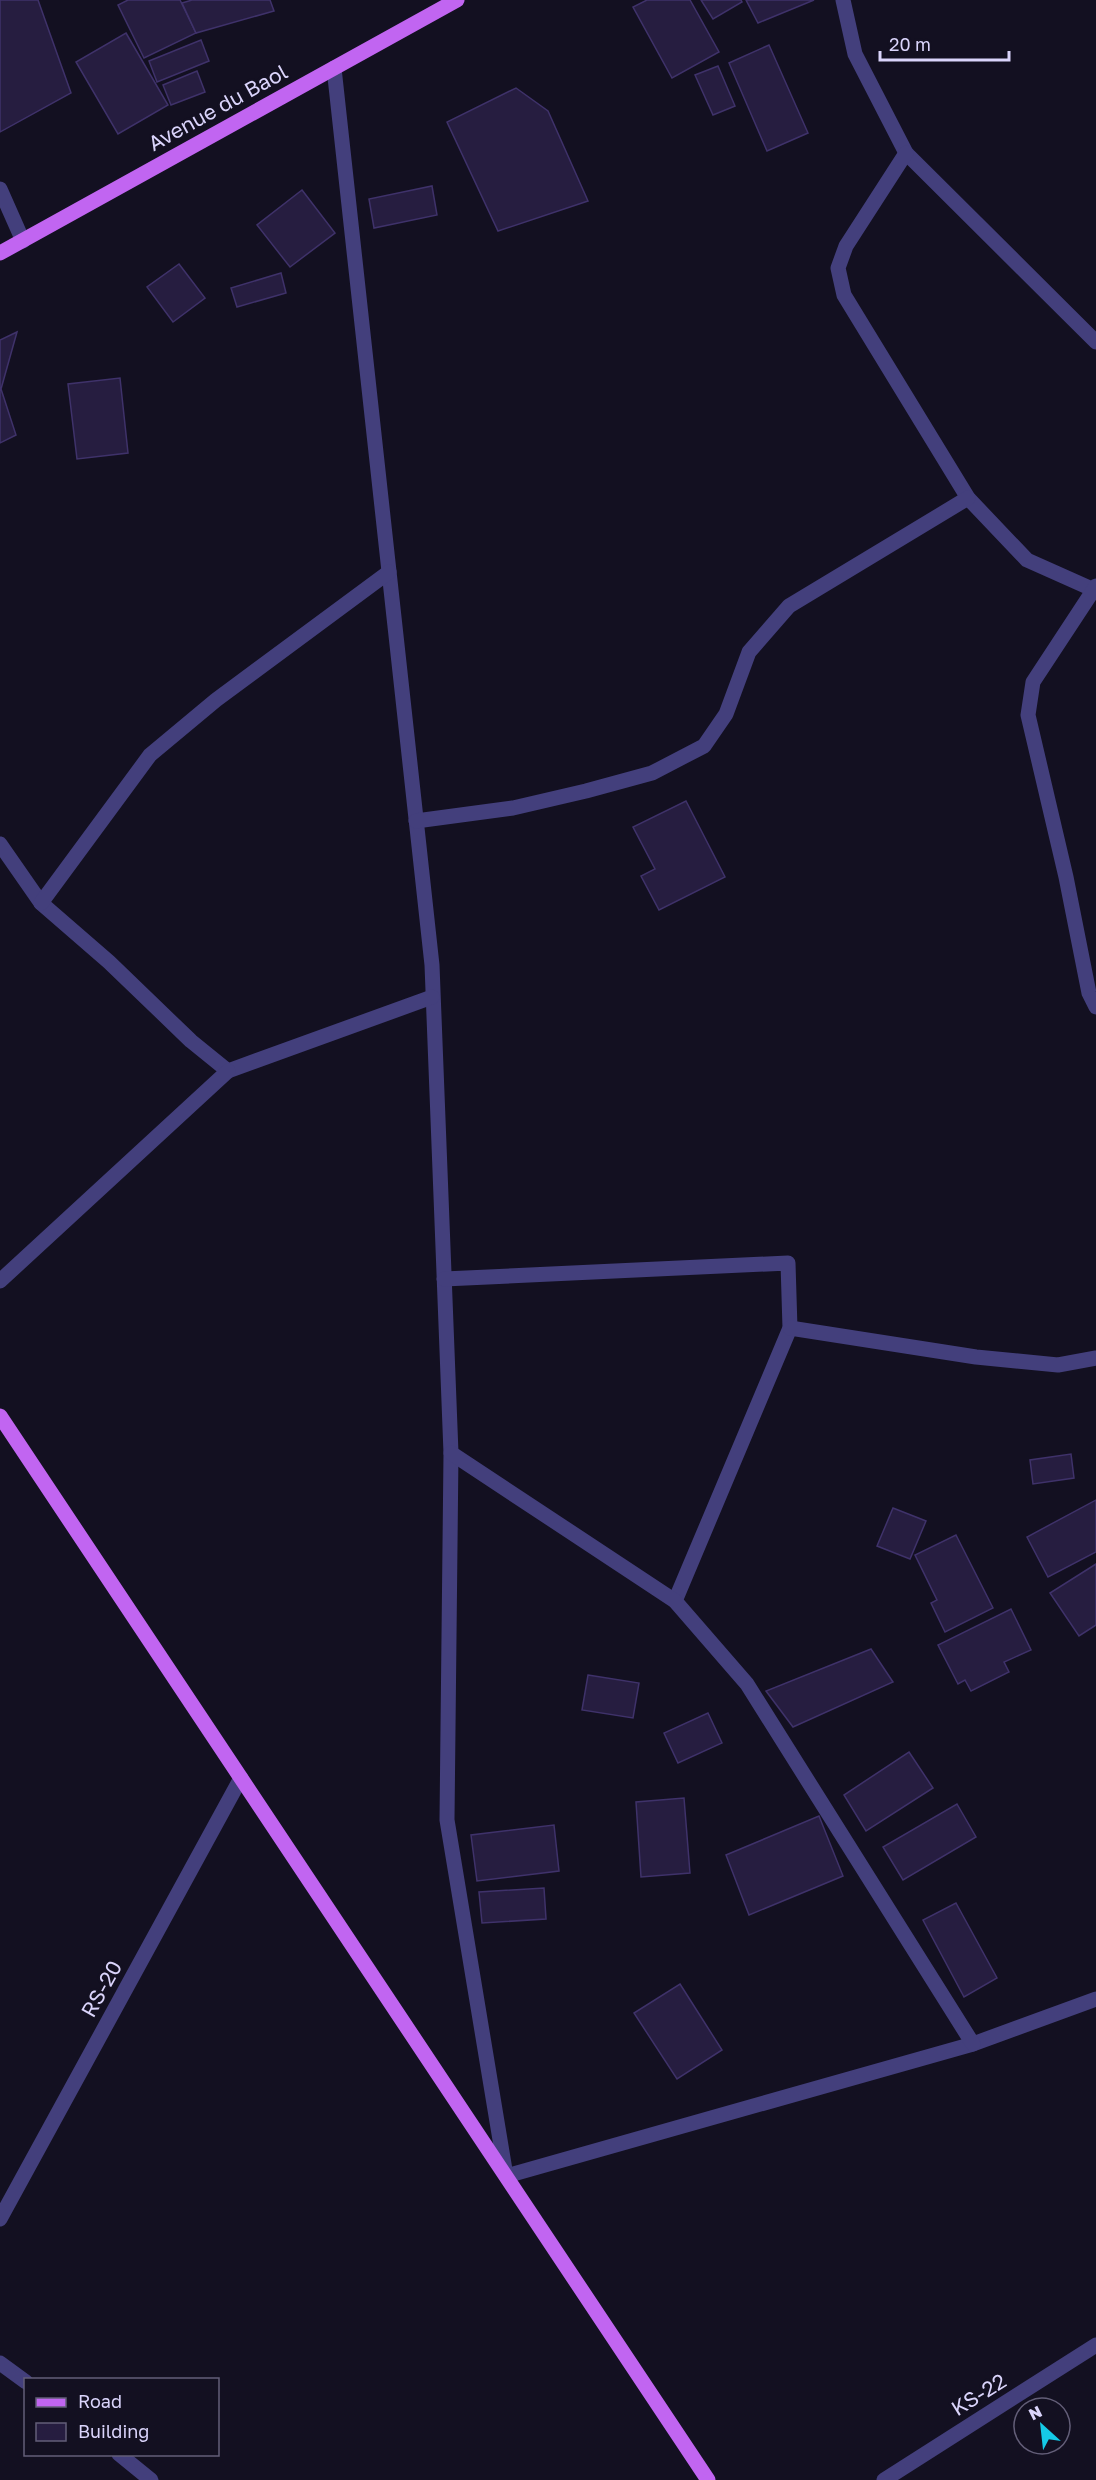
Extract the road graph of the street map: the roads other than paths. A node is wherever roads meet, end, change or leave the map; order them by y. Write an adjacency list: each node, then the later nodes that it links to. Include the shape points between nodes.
1 (457, 0): 3 (main road, Avenue du Baol)
2 (843, 0): 4 (street, via 855,54)
3 (334, 68): 6 (main road, Avenue du Baol); 10 (street)
4 (906, 153): 8 (street); 9 (street, via 846,246 838,268 844,295)
5 (0, 189): 6 (street)
6 (23, 241): 7 (main road, Avenue du Baol)
7 (0, 253)
8 (1096, 342)
9 (968, 498): 11 (street, via 1027,560); 12 (street, via 789,606 749,652 726,714 704,746 652,773 586,791 513,808)
10 (389, 572): 12 (street); 14 (street, via 216,700 150,755)
11 (1094, 587): 16 (street, via 1033,682 1028,715 1089,993)
12 (416, 821): 15 (street)
13 (0, 844): 14 (street)
14 (41, 903): 17 (street)
15 (432, 997): 17 (street); 18 (street)
16 (1096, 1007)
17 (228, 1071): 19 (street)
18 (444, 1279): 20 (street, via 788,1263); 23 (street)
19 (0, 1281)
20 (789, 1328): 21 (street, via 976,1357 1058,1365); 24 (street)
21 (1096, 1358)
22 (0, 1416): 25 (main road)
23 (451, 1453): 24 (street); 28 (street, via 447,1820)
24 (675, 1601): 27 (street, via 747,1684)
25 (241, 1778): 28 (main road); 29 (street, RS-20)
26 (1096, 1999): 27 (street)
27 (973, 2044): 28 (street)
28 (506, 2176): 35 (main road)
29 (0, 2220)
30 (1096, 2345): 36 (street, KS-22)
31 (0, 2362): 32 (street)
32 (24, 2380)
33 (121, 2456): 34 (street)
34 (151, 2480)
35 (708, 2480)
36 (884, 2480)

